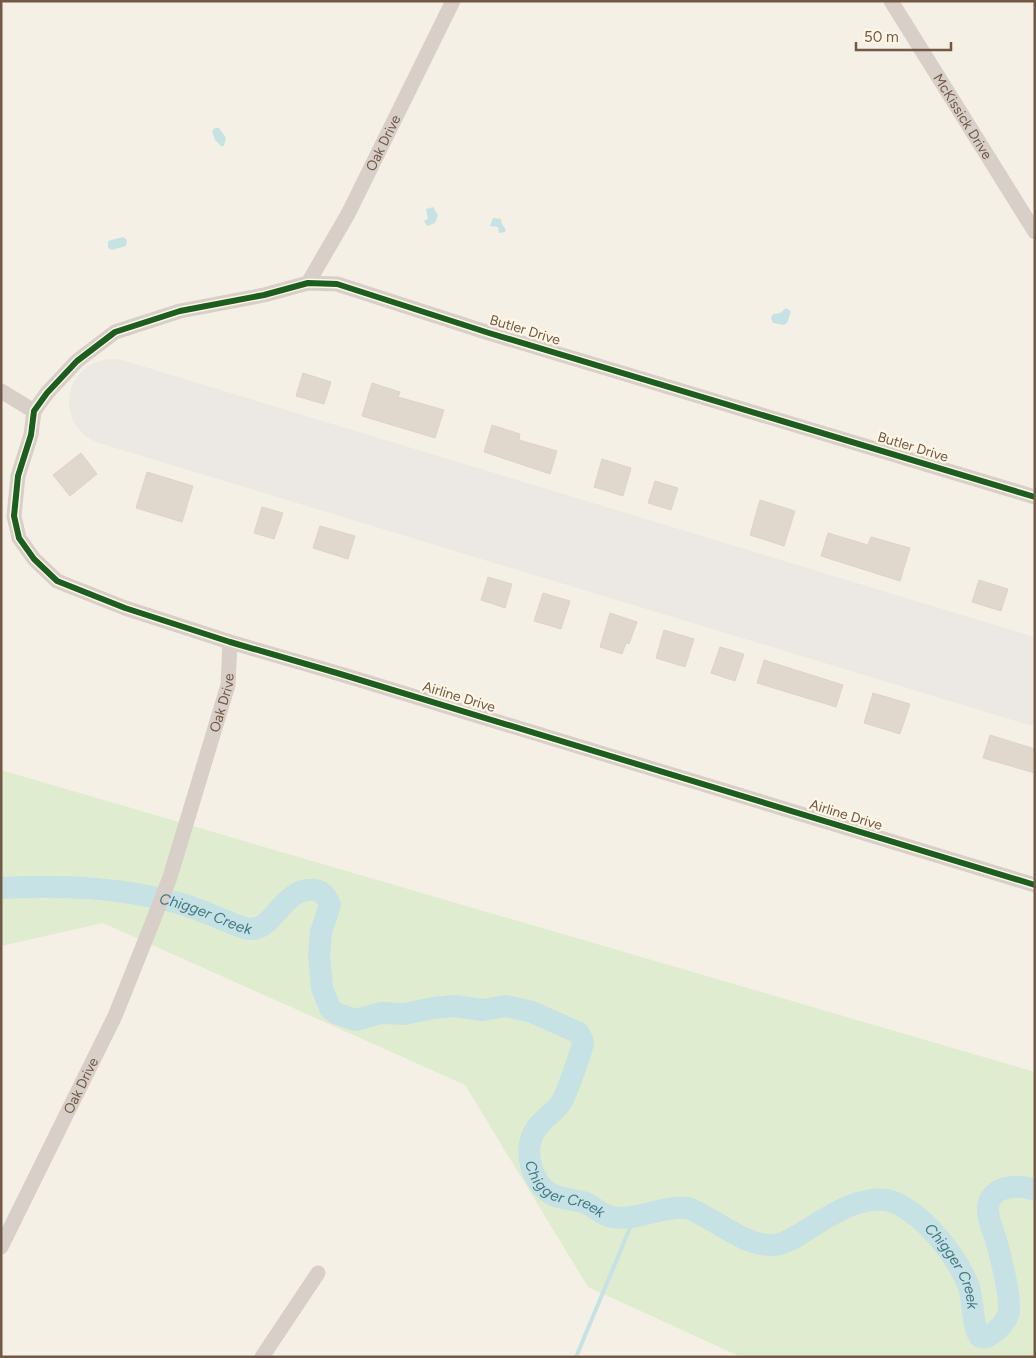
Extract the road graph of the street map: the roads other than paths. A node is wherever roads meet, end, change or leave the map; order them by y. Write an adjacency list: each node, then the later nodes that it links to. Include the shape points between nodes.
1 (453, 1): 4 (street, Oak Drive, via 348,214)
2 (891, 1): 3 (street, McKissick Drive)
3 (1035, 232)
4 (308, 283): 6 (street, Butler Drive, via 180,311 114,332 77,361); 7 (street, Butler Drive, via 338,284 489,333)
5 (1, 391): 6 (street)
6 (34, 410): 8 (street, Airline Drive, via 31,435 18,476 14,516 19,538 34,559 57,581 110,603)
7 (1035, 496)
8 (230, 642): 9 (street, Airline Drive); 10 (street, Oak Drive, via 228,685 154,921 116,1016)
9 (1035, 886)
10 (1, 1247)
11 (318, 1273): 12 (street)
12 (262, 1357)

